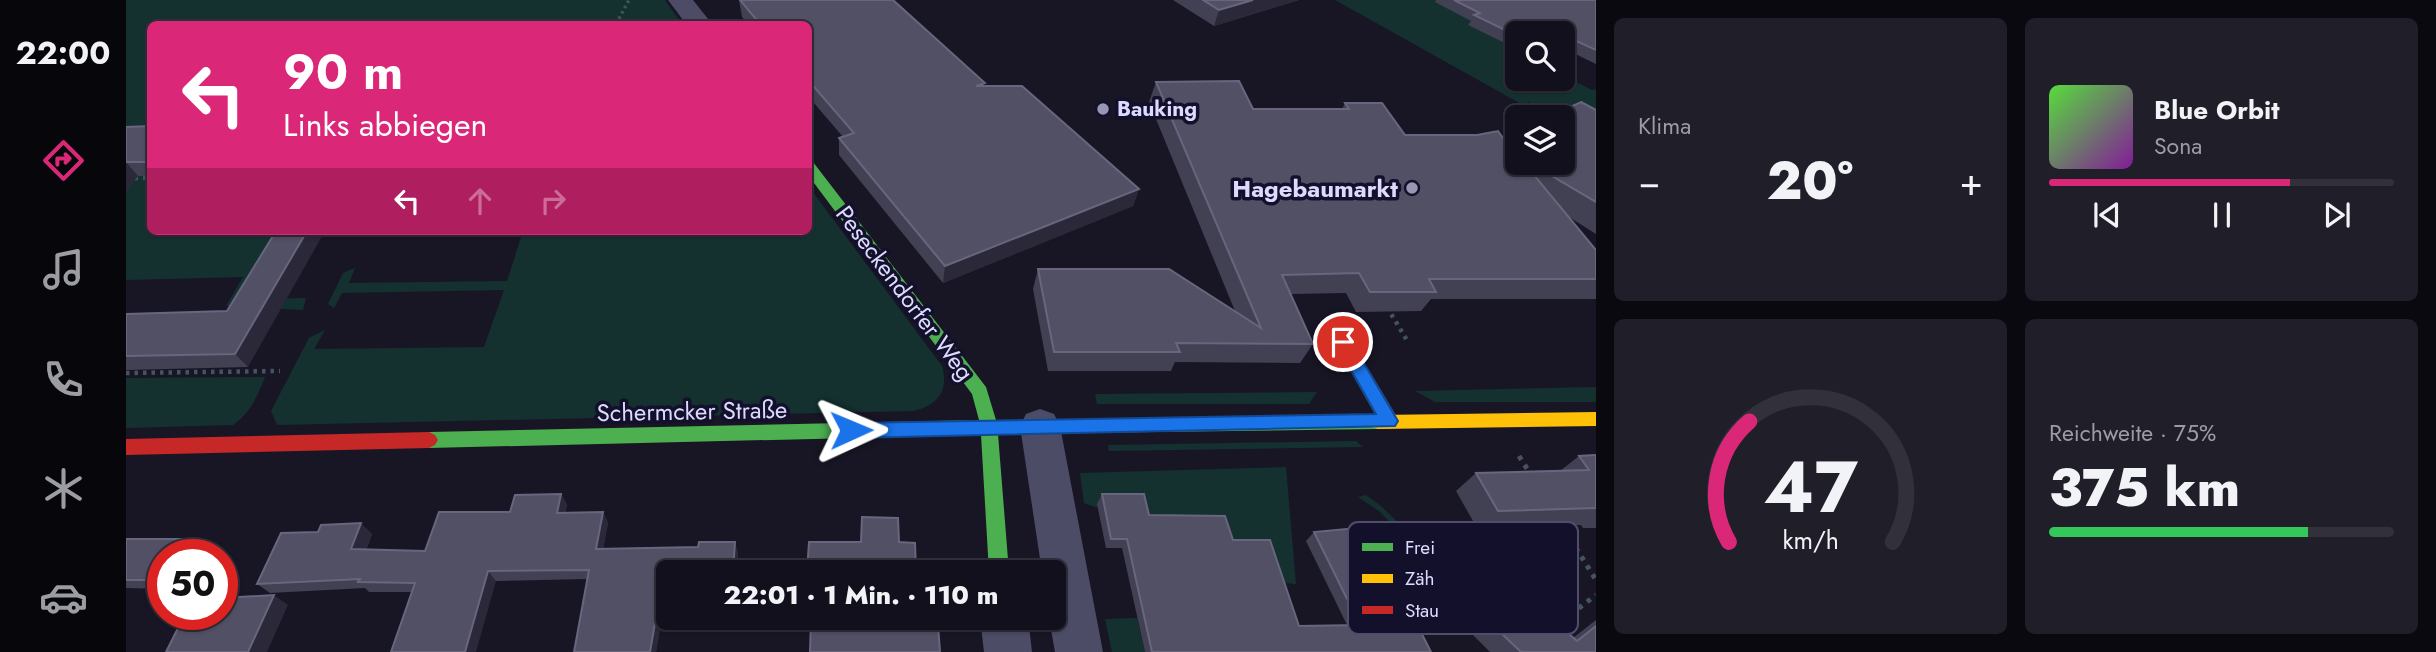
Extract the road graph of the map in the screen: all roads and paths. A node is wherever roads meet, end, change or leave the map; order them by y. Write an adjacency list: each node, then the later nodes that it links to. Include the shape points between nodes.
1 (629, 0): 3 (path)
2 (680, 0): 4 (street)
3 (618, 21)
4 (697, 21)
5 (812, 170): 16 (main road, Peseckendorfer Weg, via 980,392)
6 (126, 178): 7 (path)
7 (147, 178)
8 (1384, 300): 10 (path)
9 (1343, 342): 14 (lane)
10 (1408, 342)
11 (280, 371): 12 (path)
12 (126, 373)
13 (1596, 419): 14 (main road, Schermcker Straße)
14 (1389, 421): 15 (main road, Schermcker Straße)
15 (1040, 426): 16 (main road, Schermcker Straße); 29 (street)
16 (989, 427): 17 (main road, Schermcker Straße); 23 (main road, Peseckendorfer Weg)
17 (126, 447)
18 (1517, 452): 19 (path)
19 (1538, 487)
20 (1553, 511): 21 (path)
21 (1560, 522)
22 (1578, 551): 24 (path)
23 (998, 560)
24 (1596, 580)
25 (1596, 595): 26 (path)
26 (1578, 609)
27 (1005, 630): 28 (street)
28 (1008, 652)
29 (1079, 652)

